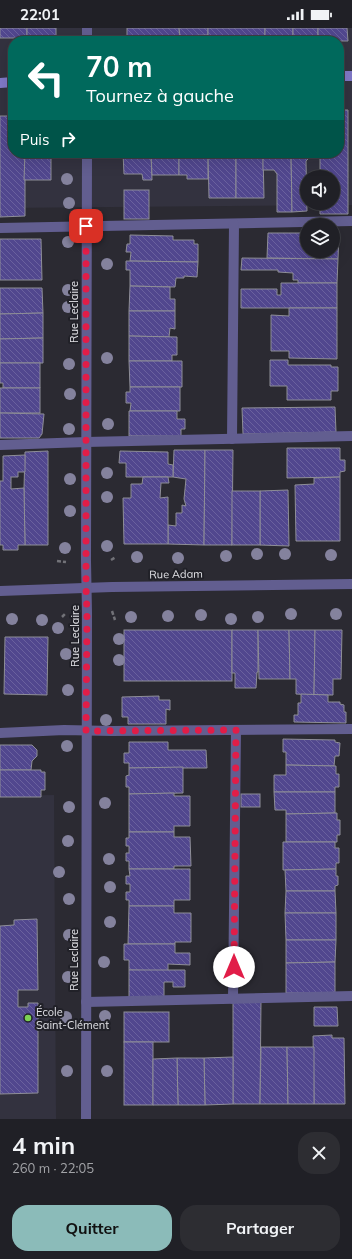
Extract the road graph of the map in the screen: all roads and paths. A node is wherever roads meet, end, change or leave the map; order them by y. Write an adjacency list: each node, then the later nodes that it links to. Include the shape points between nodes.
1 (87, 158): 4 (street, Rue Leclaire)
2 (352, 221): 3 (street)
3 (234, 224): 4 (street); 7 (street)
4 (86, 226): 5 (street); 8 (street, Rue Leclaire)
5 (0, 228)
6 (352, 436): 7 (street)
7 (232, 439): 8 (street)
8 (86, 442): 9 (street); 15 (street, Rue Leclaire)
9 (0, 445)
10 (116, 557): 11 (path)
11 (111, 560)
12 (57, 561): 13 (path)
13 (66, 562)
14 (352, 584): 15 (street, Rue Adam)
15 (86, 588): 16 (street, Rue Adam); 23 (street, Rue Leclaire)
16 (0, 590)
17 (112, 611): 20 (path)
18 (65, 614): 19 (path)
19 (62, 617)
20 (115, 620)
21 (352, 729): 22 (street)
22 (236, 730): 23 (street); 26 (street)
23 (86, 731): 24 (street); 27 (street, Rue Leclaire)
24 (0, 733)
25 (352, 996): 26 (street)
26 (233, 999): 27 (street)
27 (86, 1002): 28 (street, Rue Leclaire)
28 (86, 1119)

